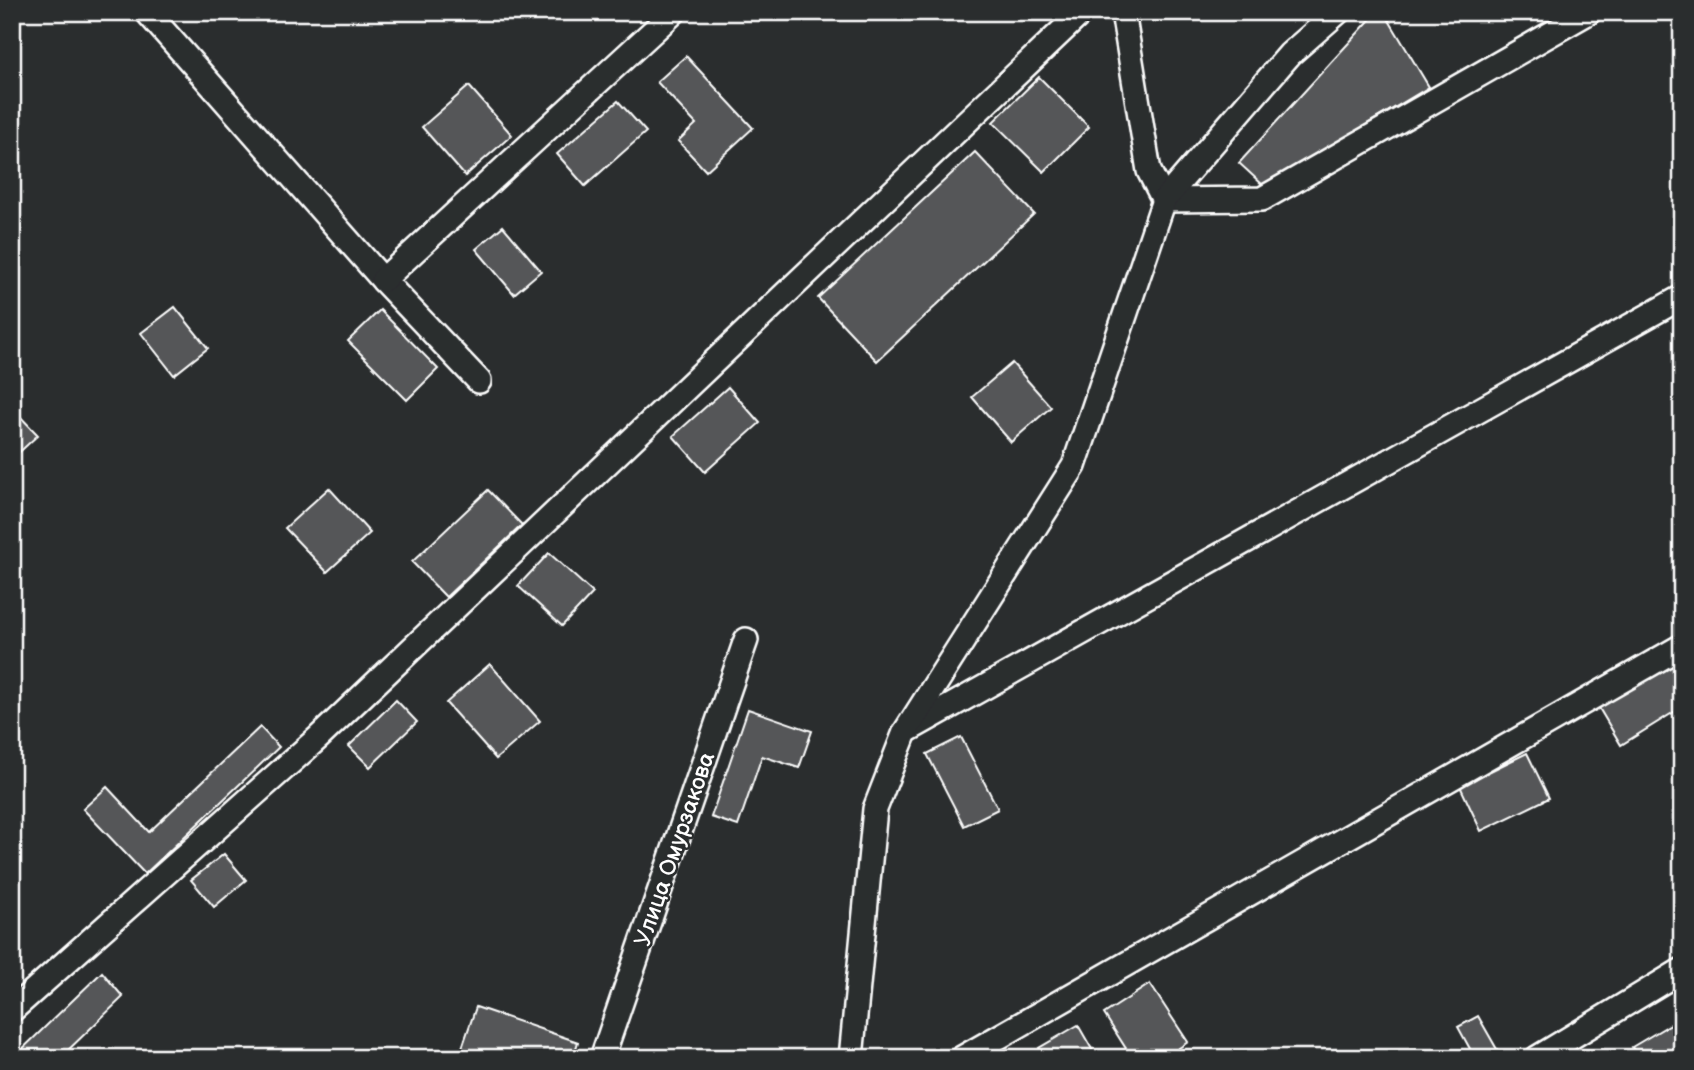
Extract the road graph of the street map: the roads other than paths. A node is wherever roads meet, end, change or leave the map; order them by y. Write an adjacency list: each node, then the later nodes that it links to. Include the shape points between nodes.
1 (147, 12): 8 (street)
2 (674, 12): 8 (street)
3 (1082, 12): 15 (street, via 317,738)
4 (1123, 12): 7 (street, via 1149,171)
5 (1338, 12): 7 (street, via 1290,54)
6 (1589, 12): 7 (street, via 1262,199)
7 (1164, 200): 13 (street, via 1074,466)
8 (383, 279): 10 (street)
9 (1682, 297): 13 (street)
10 (479, 381)
11 (747, 640): 16 (street, Улица Омурзакова)
12 (1682, 646): 18 (street)
13 (905, 732): 17 (street, via 875,809)
14 (1682, 970): 19 (street)
15 (12, 1010)
16 (602, 1058)
17 (852, 1058)
18 (962, 1058)
19 (1537, 1058)

